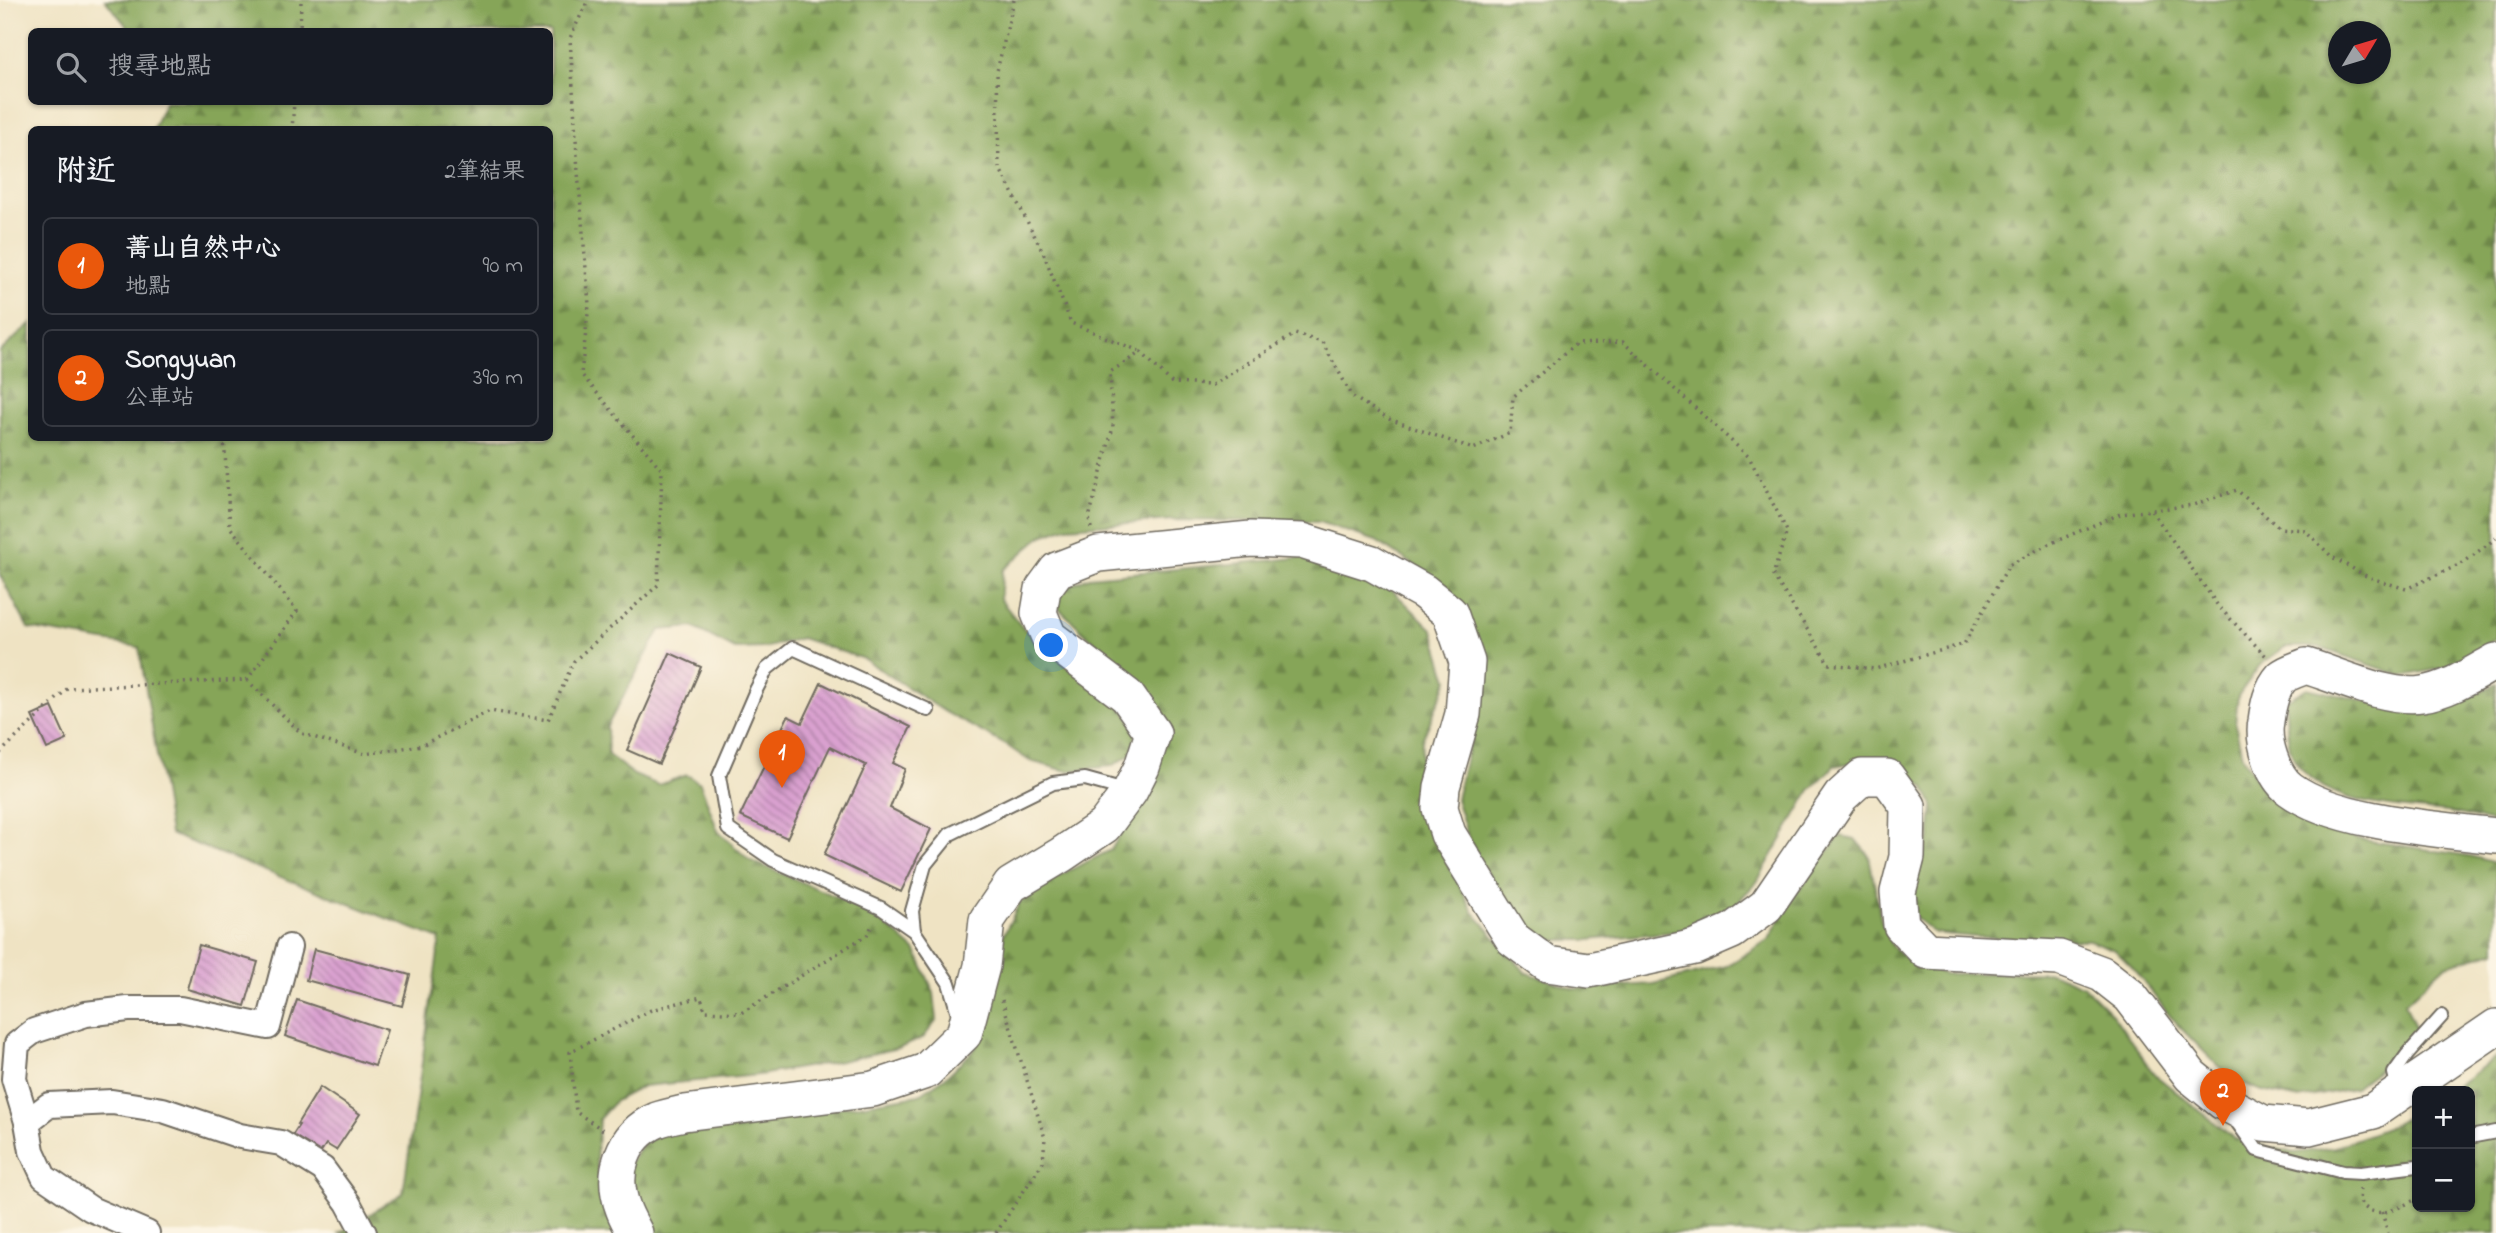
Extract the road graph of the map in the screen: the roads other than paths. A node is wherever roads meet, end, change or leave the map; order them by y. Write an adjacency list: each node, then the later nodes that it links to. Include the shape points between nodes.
1 (2496, 661): 4 (street, via 2456,684 2421,694 2386,692 2306,666 2283,677 2270,698 2264,734 2272,762 2288,788 2325,808 2407,825)
2 (928, 710): 5 (lane, via 793,648 767,669 719,776 728,829 773,860 881,908)
3 (1130, 791): 5 (lane, via 1085,779 1053,783 950,834 925,865 912,911); 9 (street, via 1104,826 1010,885 987,920 982,966); 11 (street, via 1153,733 1127,696 1049,637 1039,613 1043,589 1057,570 1098,554 1251,539 1302,541 1372,563 1424,592 1450,613 1467,662 1463,714 1440,808 1448,834 1513,939 1546,964 1589,970 1695,947 1732,931 1766,906 1841,796 1862,777 1887,778 1908,806 1907,857 1898,892 1901,925 1926,951 2059,958 2102,974 2130,996 2191,1076)
4 (2496, 836)
5 (914, 931): 9 (lane, via 949,983)
6 (289, 947): 12 (street, via 268,1027 180,1009 128,1009 86,1014 34,1031 17,1044 14,1079)
7 (2442, 1016): 10 (lane, via 2395,1073)
8 (2496, 1027): 10 (street)
9 (964, 1034): 18 (street, via 926,1071 873,1089 684,1113 636,1132 626,1144 618,1182 622,1207)
10 (2399, 1093): 11 (street, via 2373,1111 2309,1126 2263,1123)
11 (2222, 1102): 15 (lane, via 2257,1150 2343,1172)
12 (27, 1122): 16 (street, via 32,1152 44,1177 91,1209); 17 (street, via 49,1105 112,1102 163,1110 240,1136 281,1143 323,1169)
13 (2496, 1132): 14 (lane)
14 (2475, 1136)
15 (2412, 1167)
16 (148, 1233)
17 (365, 1233)
18 (635, 1233)

